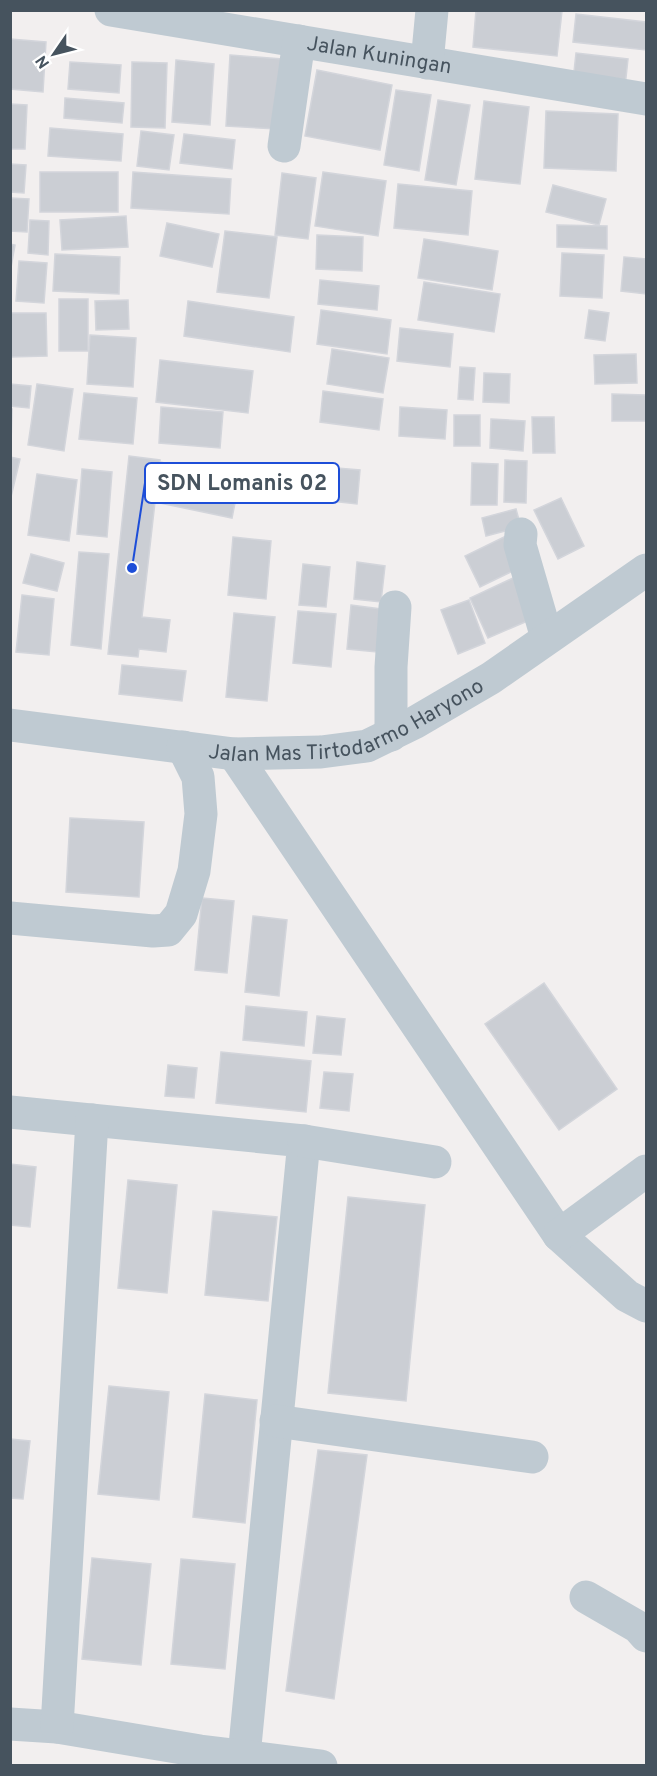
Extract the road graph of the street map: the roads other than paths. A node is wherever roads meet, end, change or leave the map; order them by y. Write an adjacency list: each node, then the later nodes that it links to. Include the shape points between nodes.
1 (111, 10): 3 (street, Jalan Kuningan)
2 (432, 10): 5 (street)
3 (234, 21): 4 (street, Jalan Kuningan)
4 (299, 41): 5 (street, Jalan Kuningan); 7 (street)
5 (427, 63): 6 (street, Jalan Kuningan)
6 (646, 99)
7 (285, 146)
8 (521, 534): 11 (street, via 520,545)
9 (646, 570): 11 (street, Jalan Mas Tirtodarmo Haryono)
10 (395, 607): 13 (street)
11 (548, 638): 13 (street, Jalan Mas Tirtodarmo Haryono, via 491,678)
12 (10, 724): 14 (street, Jalan Mas Tirtodarmo Haryono)
13 (391, 735): 15 (street, Jalan Mas Tirtodarmo Haryono, via 367,746 332,751)
14 (183, 747): 15 (street, Jalan Mas Tirtodarmo Haryono); 16 (street, via 198,777 201,814 194,871 181,914 168,930)
15 (234, 754): 22 (street)
16 (10, 918)
17 (10, 1112): 18 (street)
18 (92, 1120): 19 (street); 29 (street)
19 (304, 1141): 20 (street); 24 (street)
20 (435, 1162)
21 (646, 1171): 22 (street)
22 (559, 1234): 23 (street, via 627,1296)
23 (646, 1306)
24 (276, 1421): 25 (street); 30 (street)
25 (532, 1457)
26 (586, 1597): 27 (street, via 638,1627)
27 (646, 1636)
28 (10, 1724): 29 (street)
29 (57, 1727): 31 (street)
30 (244, 1756): 31 (street); 32 (street)
31 (199, 1758)
32 (321, 1766)

